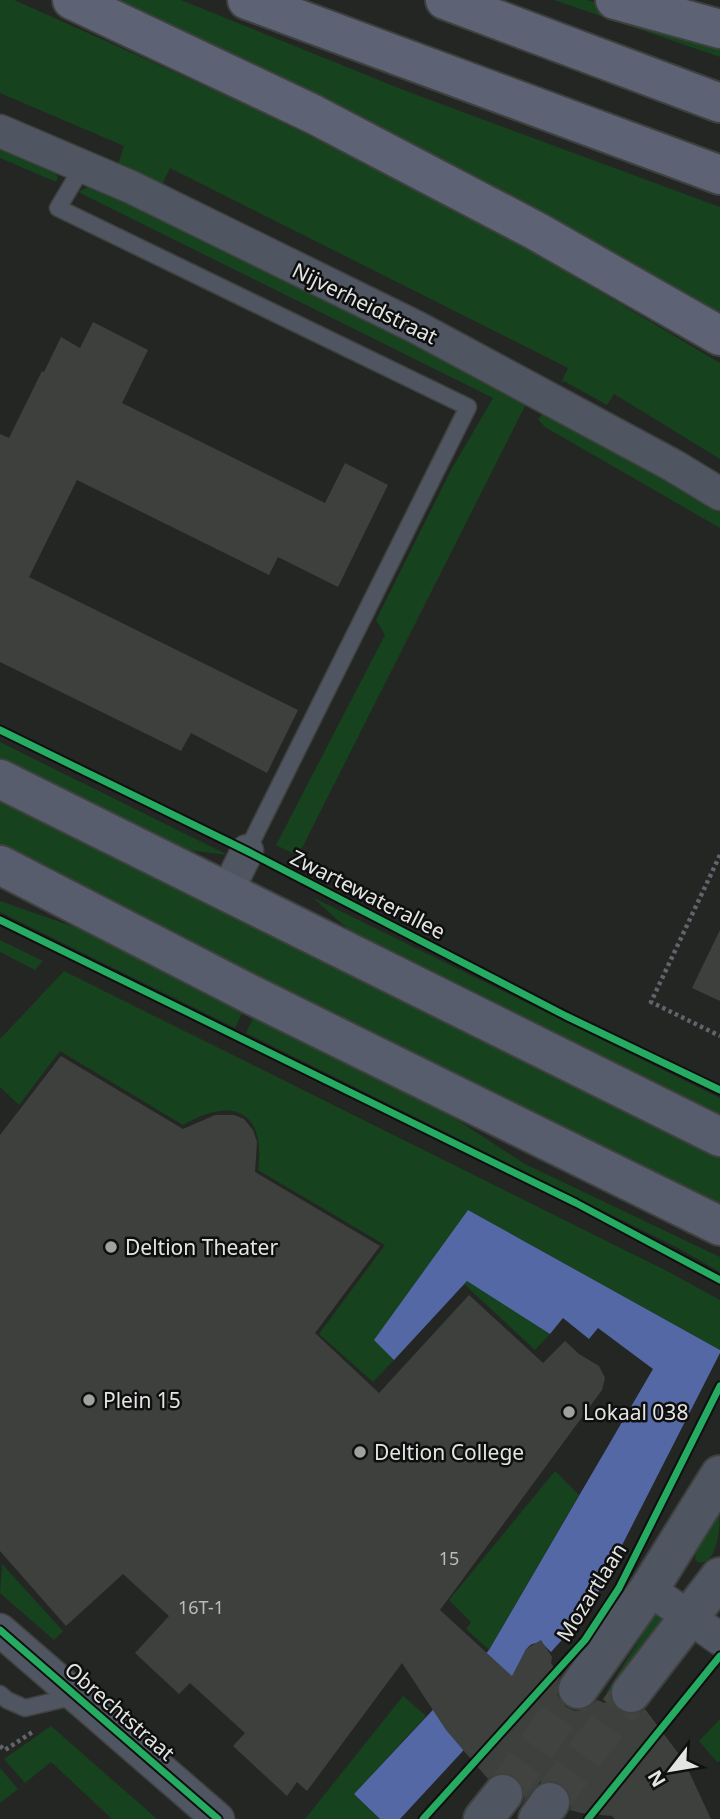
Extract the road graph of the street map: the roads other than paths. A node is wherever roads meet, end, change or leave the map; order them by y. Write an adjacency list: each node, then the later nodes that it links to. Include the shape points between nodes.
1 (72, 0): 10 (highway, via 313,114 536,231)
2 (247, 0): 9 (highway)
3 (444, 0): 6 (highway)
4 (615, 0): 5 (highway)
5 (720, 29)
6 (720, 103)
7 (0, 131): 8 (street, Nijverheidstraat)
8 (83, 166): 11 (street, Nijverheidstraat, via 416,327); 13 (lane, via 58,208 468,407)
9 (720, 175)
10 (720, 336)
11 (720, 494)
12 (0, 779): 15 (main road)
13 (247, 851): 15 (street)
14 (0, 865): 17 (main road)
15 (227, 892): 16 (main road)
16 (720, 1137)
17 (720, 1226)
18 (720, 1475): 20 (street, Mozartlaan)
19 (720, 1577): 21 (street)
20 (649, 1589): 21 (street); 23 (street, Mozartlaan)
21 (705, 1628): 24 (street)
22 (0, 1630): 26 (street, Obrechtstraat)
23 (578, 1689)
24 (631, 1693)
25 (0, 1694): 26 (lane, via 25,1708)
26 (76, 1696): 27 (street, Obrechtstraat)
27 (213, 1818)

